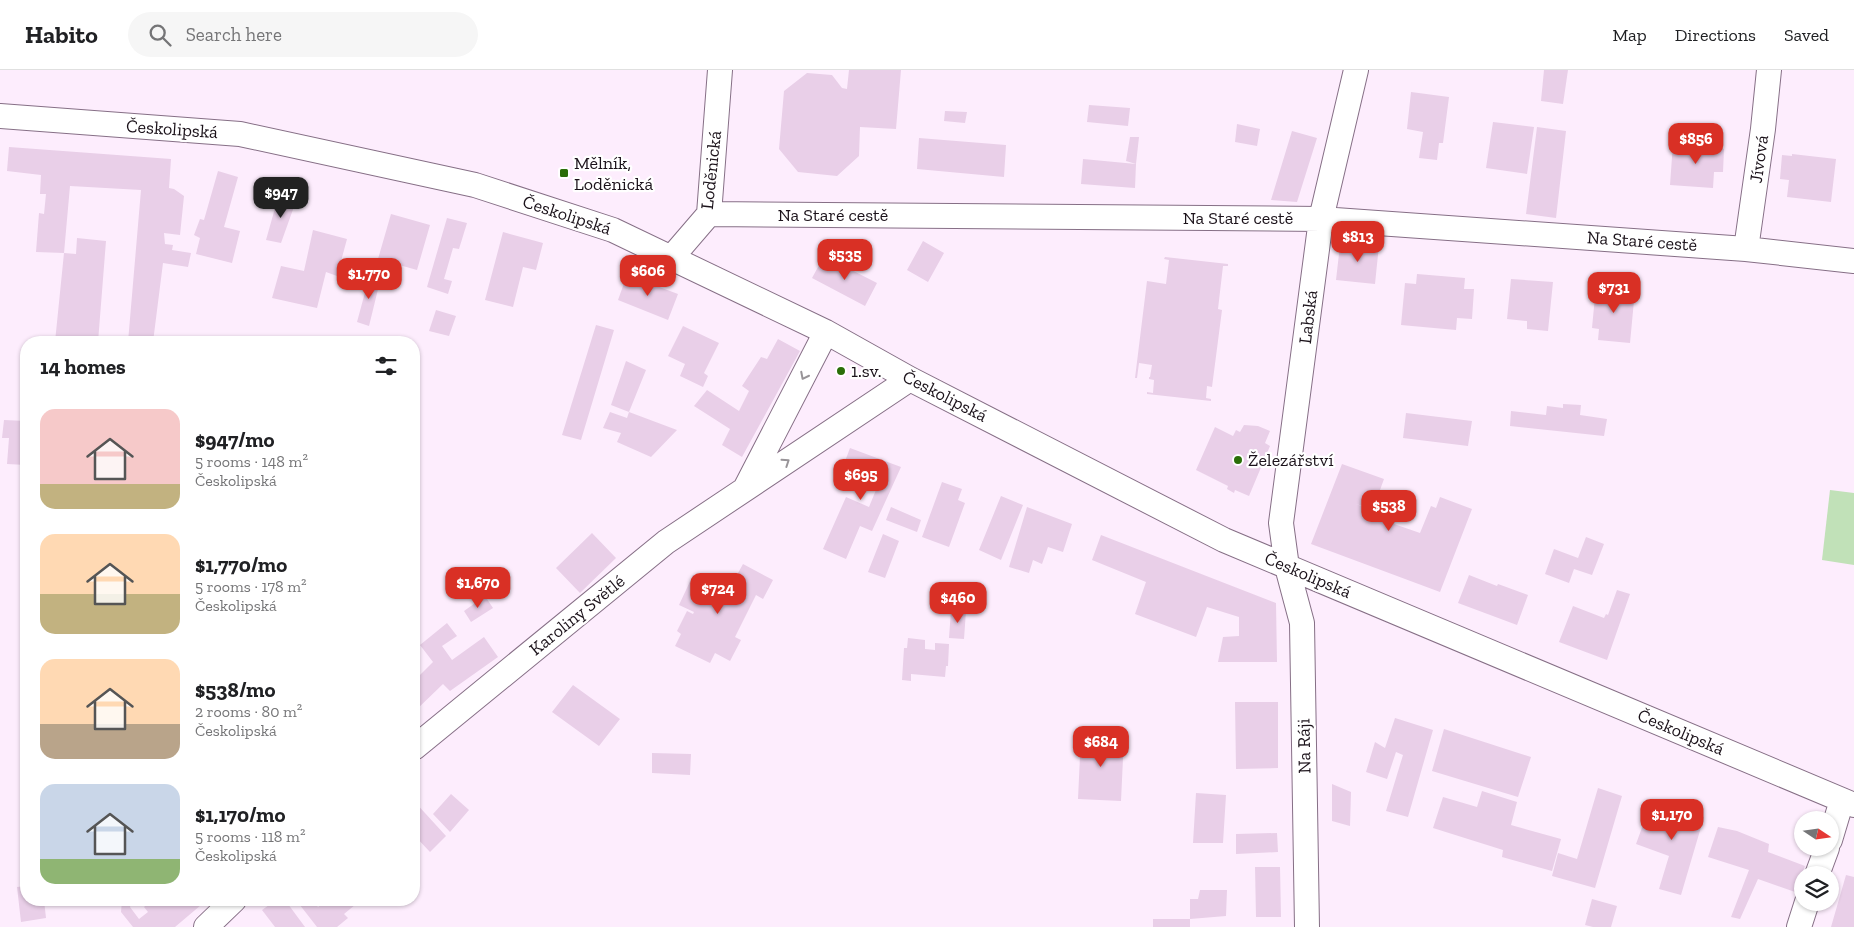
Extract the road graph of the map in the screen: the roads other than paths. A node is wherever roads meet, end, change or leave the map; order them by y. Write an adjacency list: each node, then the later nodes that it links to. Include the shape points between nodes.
1 (720, 70): 5 (street, Loděnická)
2 (1356, 70): 6 (street, Labská)
3 (1769, 70): 7 (street, Jívová)
4 (0, 116): 8 (street, Českolipská, via 240,134 475,185 614,230)
5 (709, 214): 6 (street, Na Staré cestě); 8 (street, Loděnická)
6 (1321, 219): 7 (street, Na Staré cestě); 13 (street, Labská, via 1281,523)
7 (1746, 249): 9 (street, Na Staré cestě)
8 (672, 256): 10 (street, Českolipská)
9 (1854, 261)
10 (826, 332): 11 (street, Českolipská); 12 (street, Karoliny Světlé, one-way to 12)
11 (910, 379): 12 (street, Karoliny Světlé, one-way to 11); 13 (street, Českolipská, via 1224,540)
12 (745, 488): 14 (street, Karoliny Světlé, via 666,542)
13 (1287, 566): 15 (street, Českolipská); 20 (street, Na Ráji, via 1302,624)
14 (420, 743)
15 (1848, 802): 16 (street)
16 (1839, 821)
17 (228, 906): 19 (street)
18 (1804, 911): 21 (street)
19 (206, 927)
20 (1307, 927)
21 (1798, 927)

